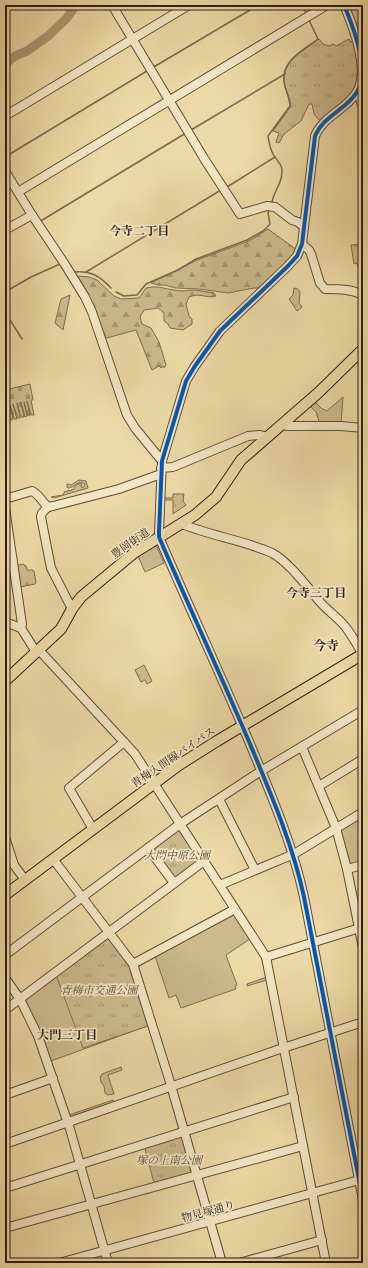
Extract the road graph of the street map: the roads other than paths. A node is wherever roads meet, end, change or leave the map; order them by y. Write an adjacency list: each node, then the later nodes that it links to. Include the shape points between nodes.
1 (112, 5): 5 (street)
2 (189, 5): 5 (street)
3 (327, 5): 7 (street)
4 (344, 5): 6 (street, via 358,44 362,74)
5 (133, 39): 7 (street); 9 (street)
6 (358, 91): 8 (street); 13 (street, via 349,102 323,122 315,136)
7 (169, 100): 11 (street); 13 (street, via 240,214 267,206 275,207)
8 (363, 108)
9 (5, 116)
10 (5, 171): 11 (street)
11 (18, 192): 12 (street)
12 (32, 215): 14 (street); 21 (street, via 85,297 127,415)
13 (303, 226): 15 (street)
14 (5, 230)
15 (302, 244): 16 (street, via 309,250 320,283 325,289 347,290); 21 (street, via 292,261 224,327 195,366 184,386)
16 (363, 295)
17 (363, 349): 18 (main road, 豊岡街道, via 318,394)
18 (282, 425): 19 (street); 20 (main road, 豊岡街道)
19 (363, 428)
20 (268, 437): 21 (street, via 248,436 173,467); 25 (main road, 豊岡街道, via 241,460 216,497)
21 (162, 468): 23 (street, via 118,489); 26 (street)
22 (5, 499): 23 (street, via 32,491)
23 (48, 507): 27 (street, via 41,517 50,565)
24 (5, 508): 29 (street)
25 (182, 524): 26 (main road, 豊岡街道); 31 (street, via 238,541 280,558 347,628)
26 (159, 537): 27 (main road, 豊岡街道, via 134,553 81,596); 34 (street)
27 (72, 609): 30 (main road, 豊岡街道, via 63,626)
28 (5, 622): 29 (street)
29 (21, 628): 30 (street)
30 (38, 651): 32 (main road, 豊岡街道); 35 (street)
31 (363, 654): 34 (main road, 青梅入間線バイパス)
32 (5, 681)
33 (363, 710): 36 (street)
34 (242, 726): 38 (street); 39 (main road, 青梅入間線バイパス)
35 (124, 742): 39 (street); 45 (street, via 69,788)
36 (302, 747): 38 (street); 40 (street)
37 (363, 759): 40 (street)
38 (261, 771): 41 (street); 48 (street)
39 (154, 783): 43 (street); 45 (main road, 青梅入間線バイパス)
40 (319, 786): 44 (street)
41 (219, 799): 43 (street); 53 (street)
42 (363, 812): 44 (street)
43 (180, 824): 47 (street); 50 (street)
44 (336, 828): 48 (street); 52 (street)
45 (93, 829): 49 (main road, 青梅入間線バイパス)
46 (5, 837): 54 (street, via 14,865)
47 (148, 848): 55 (street); 58 (street)
48 (294, 854): 53 (street); 62 (street)
49 (53, 859): 54 (main road, 青梅入間線バイパス); 58 (street)
50 (204, 861): 55 (street); 56 (street)
51 (363, 865): 52 (street)
52 (348, 869): 60 (street)
53 (255, 870): 56 (street)
54 (25, 880): 57 (main road, 青梅入間線バイパス)
55 (174, 883): 61 (street)
56 (220, 885): 59 (street)
57 (5, 895)
58 (82, 898): 61 (street); 64 (street)
59 (235, 909): 65 (street); 66 (street)
60 (361, 927): 62 (street); 63 (street)
61 (108, 932): 66 (street); 68 (street)
62 (313, 941): 65 (street); 71 (street)
63 (363, 948)
64 (5, 955)
65 (266, 957): 72 (street)
66 (132, 964): 74 (street)
67 (5, 978): 68 (street)
68 (20, 999): 69 (street); 73 (street, via 38,1036)
69 (5, 1010)
70 (363, 1022): 71 (street)
71 (330, 1032): 72 (street); 83 (street)
72 (284, 1047): 74 (street); 76 (street)
73 (53, 1078): 75 (street); 77 (street)
74 (171, 1087): 77 (street); 78 (street)
75 (6, 1093)
76 (294, 1097): 78 (street); 80 (street)
77 (68, 1122): 79 (street); 81 (street)
78 (184, 1132): 81 (street); 82 (street)
79 (5, 1144)
80 (303, 1146): 82 (street); 85 (street)
81 (80, 1164): 84 (street); 87 (street)
82 (198, 1175): 87 (street); 88 (street)
83 (361, 1180): 85 (street, 物見塚通り); 86 (street)
84 (5, 1188)
85 (312, 1193): 88 (street, 物見塚通り); 90 (street)
86 (363, 1200)
87 (91, 1204): 89 (street); 91 (street)
88 (211, 1221): 91 (street, 物見塚通り); 94 (street)
89 (5, 1228)
90 (322, 1240): 95 (street); 96 (street)
91 (104, 1250): 92 (street, 物見塚通り); 93 (street)
92 (59, 1263)
93 (108, 1263)
94 (222, 1263)
95 (239, 1263)
96 (326, 1263)

